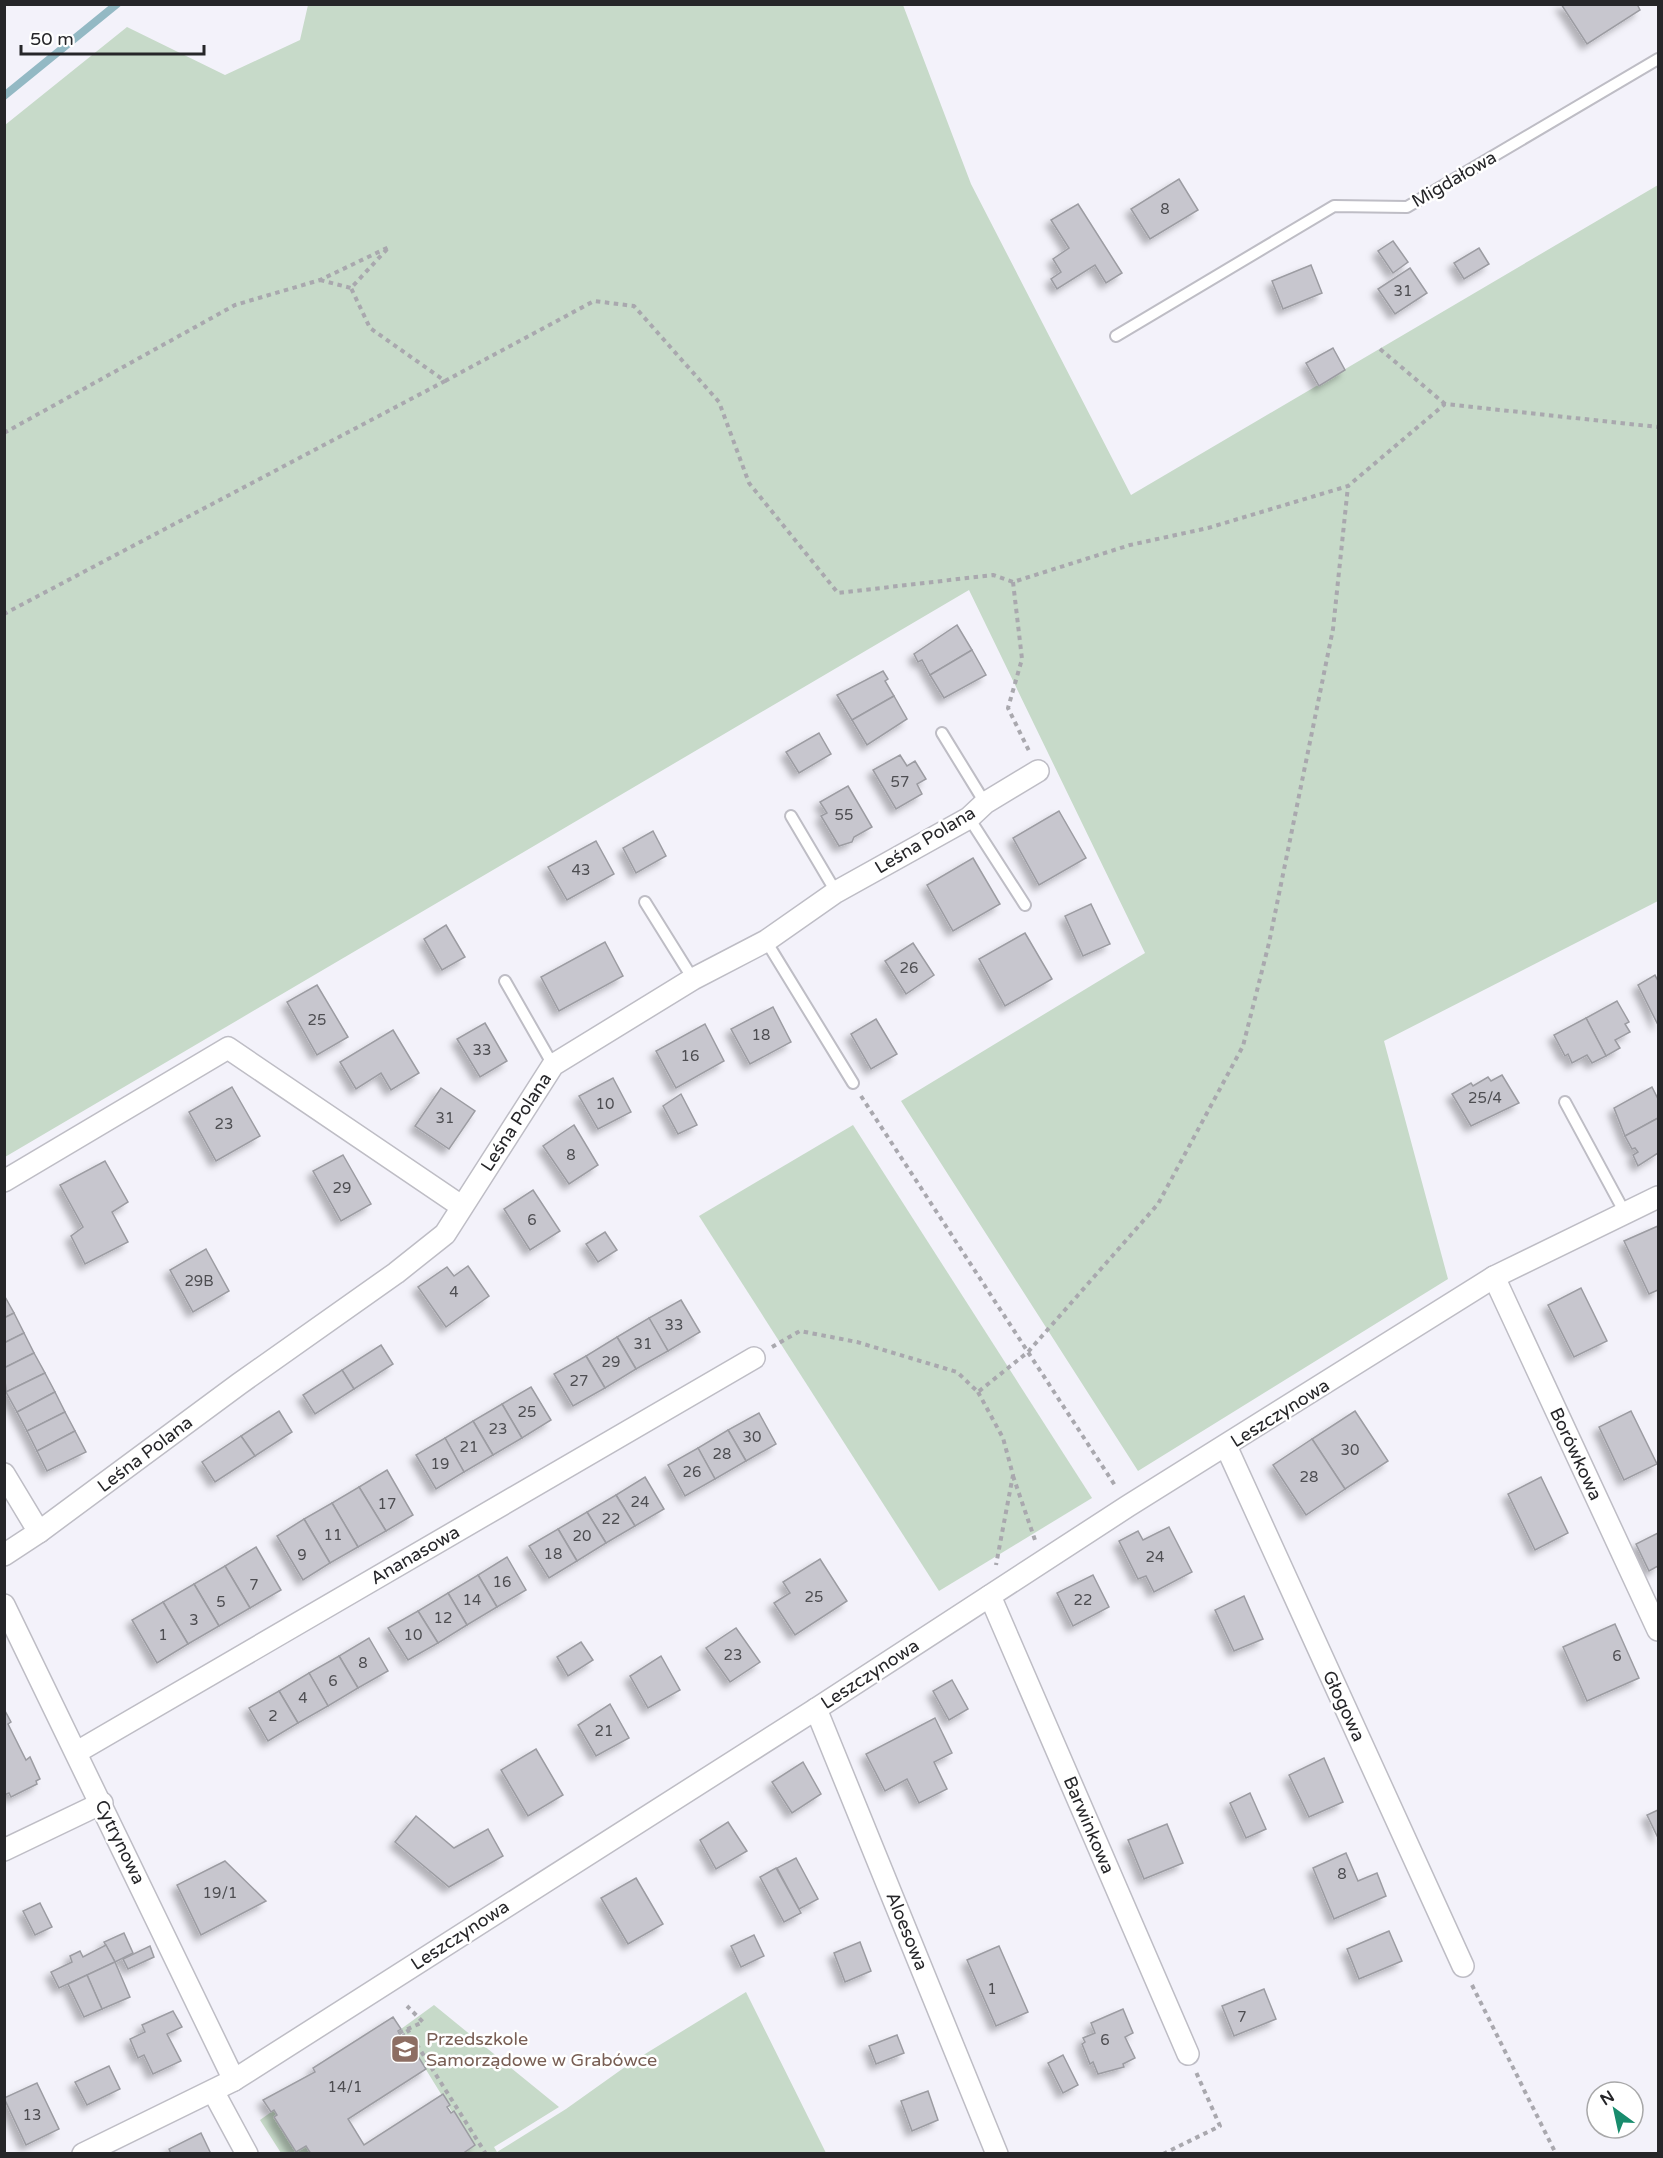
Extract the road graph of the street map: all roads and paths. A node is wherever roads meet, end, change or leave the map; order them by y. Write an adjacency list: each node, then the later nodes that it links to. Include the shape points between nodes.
1 (1659, 59): 4 (lane, Migdałowa, via 1407,207 1334,206)
2 (320, 280): 3 (path); 3 (path, via 389,247); 9 (path, via 235,304)
3 (351, 288): 6 (path, via 370,327)
4 (1116, 336)
5 (1380, 349): 7 (path)
6 (445, 381): 11 (path, via 594,301 634,306 719,402 749,483 838,593 993,575); 12 (path)
7 (1445, 404): 8 (path); 10 (path)
8 (1659, 427)
9 (4, 433)
10 (1348, 486): 11 (path, via 1208,528 1130,545); 32 (path, via 1333,628 1269,943 1244,1046 1158,1204)
11 (1012, 582): 14 (path, via 1022,659 1008,708)
12 (4, 614)
13 (942, 733): 15 (lane)
14 (1038, 771): 15 (street, Leśna Polana)
15 (985, 803): 17 (street, Leśna Polana)
16 (791, 816): 18 (lane)
17 (969, 818): 18 (street, Leśna Polana); 20 (lane)
18 (836, 892): 21 (street, Leśna Polana)
19 (645, 902): 22 (lane)
20 (1024, 905)
21 (766, 941): 22 (street, Leśna Polana); 25 (lane)
22 (693, 979): 24 (street, Leśna Polana)
23 (504, 981): 24 (lane)
24 (553, 1065): 29 (street, Leśna Polana)
25 (853, 1083): 32 (path)
26 (1565, 1102): 30 (lane)
27 (4, 1181): 29 (street, via 228,1048)
28 (1659, 1197): 30 (street, Leszczynowa)
29 (461, 1206): 39 (street, Leśna Polana, via 445,1234 396,1273)
30 (1625, 1213): 31 (street, Leszczynowa)
31 (1494, 1277): 35 (street, Leszczynowa); 44 (street, Borówkowa)
32 (1028, 1352): 34 (path); 38 (path)
33 (753, 1358): 34 (path, via 800,1331 857,1342 957,1372); 46 (street, Ananasowa)
34 (978, 1392): 37 (path, via 1003,1438)
35 (1226, 1446): 38 (street, Leszczynowa); 49 (street, Głogowa)
36 (4, 1474): 39 (street)
37 (1012, 1475): 41 (path); 42 (path)
38 (1128, 1506): 41 (street, Leszczynowa)
39 (39, 1532): 40 (street, Leśna Polana)
40 (4, 1555)
41 (1042, 1562): 42 (street, Leszczynowa)
42 (990, 1596): 45 (street, Leszczynowa); 53 (street, Barwinkowa)
43 (4, 1605): 46 (street, Cytrynowa)
44 (1659, 1630)
45 (816, 1709): 54 (street, Leszczynowa); 59 (street, Aloesowa)
46 (77, 1752): 47 (street, Cytrynowa)
47 (102, 1803): 48 (street); 54 (street, Cytrynowa)
48 (4, 1850)
49 (1463, 1966): 61 (path)
50 (407, 2006): 51 (path, via 423,2022)
51 (407, 2029): 52 (path); 58 (path)
52 (399, 2033)
53 (1188, 2054): 60 (path, via 1220,2126)
54 (234, 2080): 55 (street, Leszczynowa)
55 (213, 2091): 56 (street, Leszczynowa); 57 (street)
56 (83, 2154)
57 (246, 2154)
58 (486, 2154)
59 (997, 2154)
60 (1163, 2154)
61 (1556, 2154)

